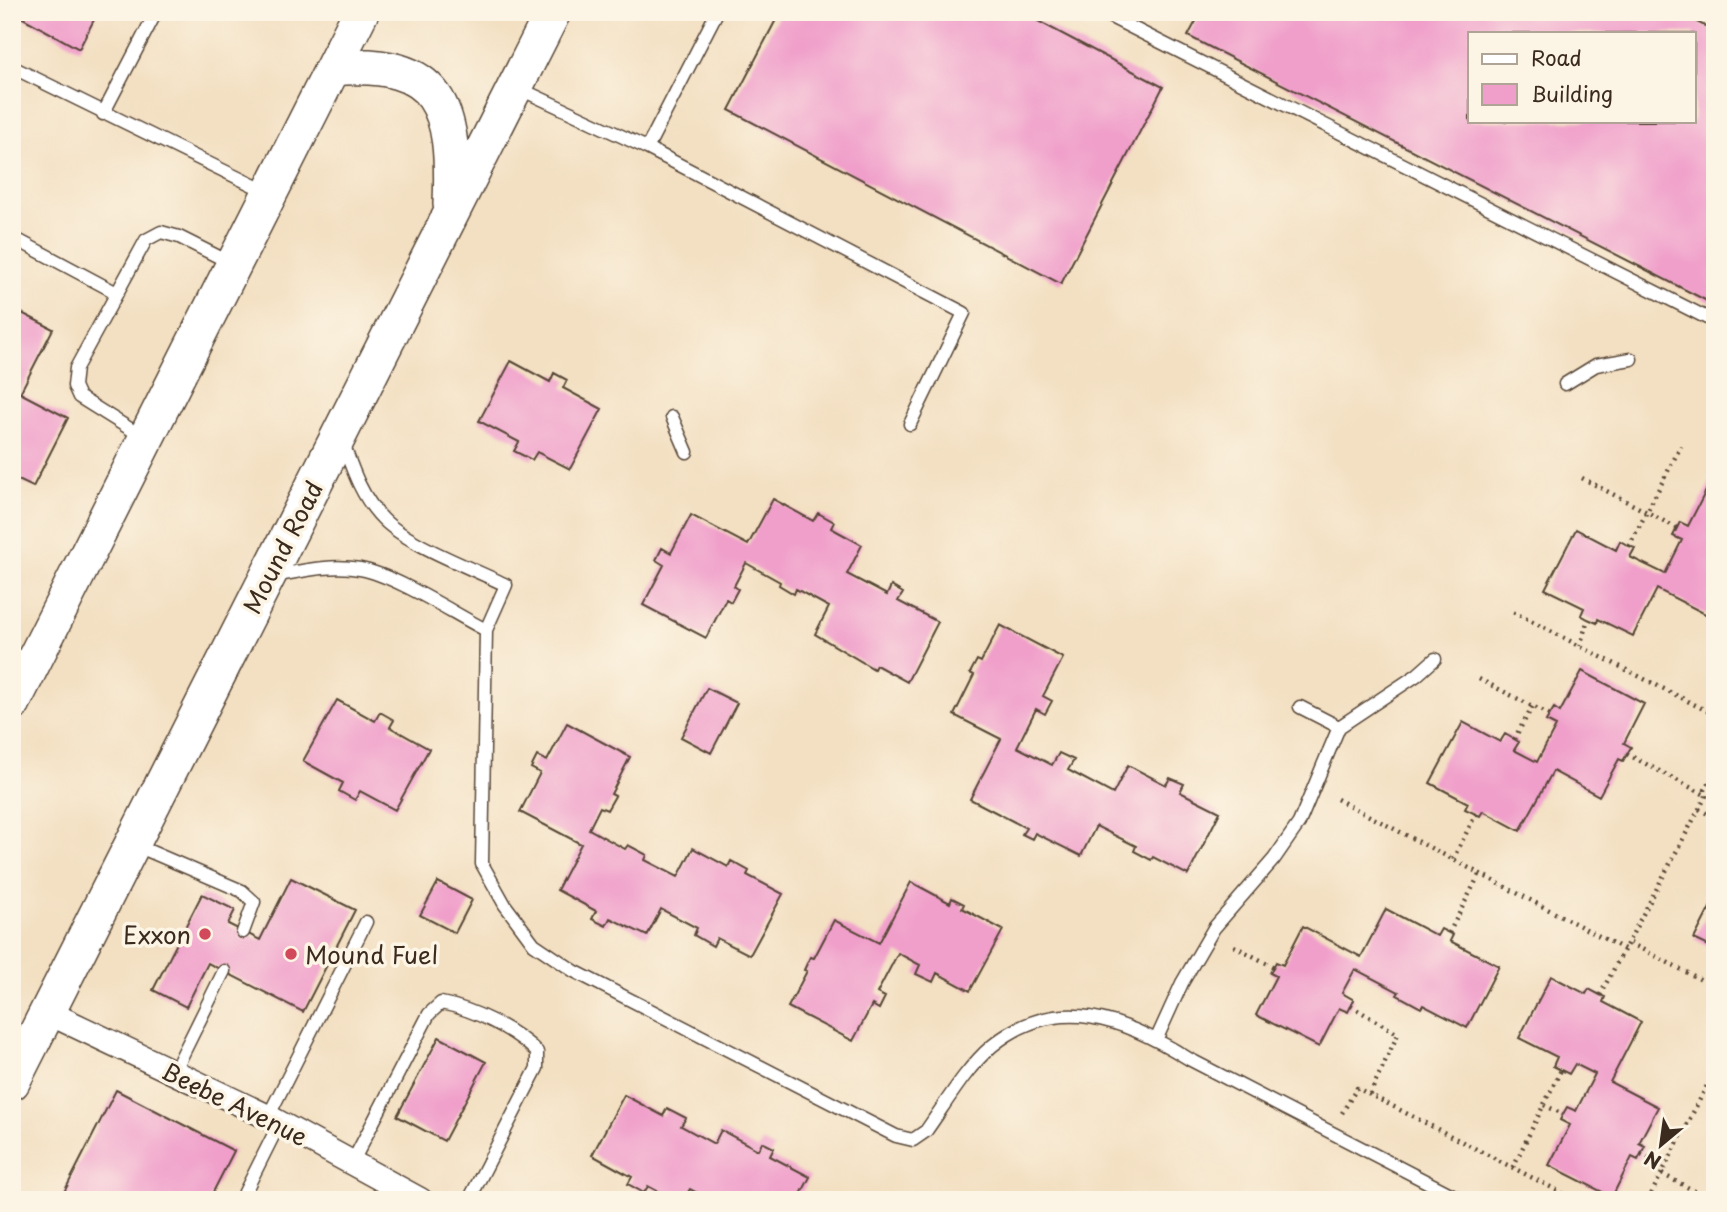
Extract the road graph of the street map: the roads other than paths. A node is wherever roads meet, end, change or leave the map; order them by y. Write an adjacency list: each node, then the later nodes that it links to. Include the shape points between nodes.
1 (156, 12): 9 (lane)
2 (361, 12): 7 (main road)
3 (553, 12): 8 (main road, Mound Road)
4 (717, 12): 10 (lane)
5 (1101, 12): 16 (lane)
6 (12, 67): 9 (lane)
7 (333, 68): 11 (main road); 12 (main road, via 362,65 408,74 438,99 453,161)
8 (516, 87): 10 (lane); 12 (main road, Mound Road)
9 (103, 114): 11 (lane)
10 (647, 148): 20 (lane, via 964,313)
11 (270, 193): 14 (main road)
12 (450, 214): 21 (main road, Mound Road)
13 (12, 237): 15 (lane)
14 (234, 265): 15 (lane, via 161,232 146,240); 22 (main road)
15 (117, 293): 22 (lane, via 76,368 74,386 93,408)
16 (1715, 322)
17 (1631, 359): 18 (lane, via 1596,365)
18 (1564, 384)
19 (672, 417): 23 (lane)
20 (910, 424)
21 (340, 433): 24 (main road, Mound Road); 25 (lane, via 357,482 384,520 506,585)
22 (146, 439): 27 (main road)
23 (687, 452)
24 (267, 578): 25 (lane, via 316,568 361,569); 30 (main road, Mound Road)
25 (486, 630): 35 (lane, via 482,864 534,943 574,971 896,1136 913,1140 926,1131 990,1047 1019,1026 1053,1015 1086,1015)
26 (1435, 659): 29 (lane)
27 (12, 704)
28 (1300, 707): 29 (lane)
29 (1339, 727): 35 (lane, via 1299,823 1214,928)
30 (133, 844): 32 (lane, via 242,891 254,902); 34 (main road, Mound Road)
31 (366, 922): 38 (lane)
32 (243, 932)
33 (224, 971): 36 (lane)
34 (47, 1012): 36 (street, Beebe Avenue); 37 (main road, Mound Road)
35 (1157, 1038): 45 (lane, via 1189,1059)
36 (174, 1072): 38 (street, Beebe Avenue)
37 (12, 1082)
38 (274, 1121): 39 (street, Beebe Avenue); 42 (lane)
39 (352, 1163): 43 (street, Beebe Avenue); 44 (lane, via 429,1014 441,1003 458,1006 525,1040 537,1052 537,1068)
40 (12, 1192): 41 (lane)
41 (23, 1200)
42 (241, 1200)
43 (420, 1200)
44 (469, 1200)
45 (1462, 1200)

